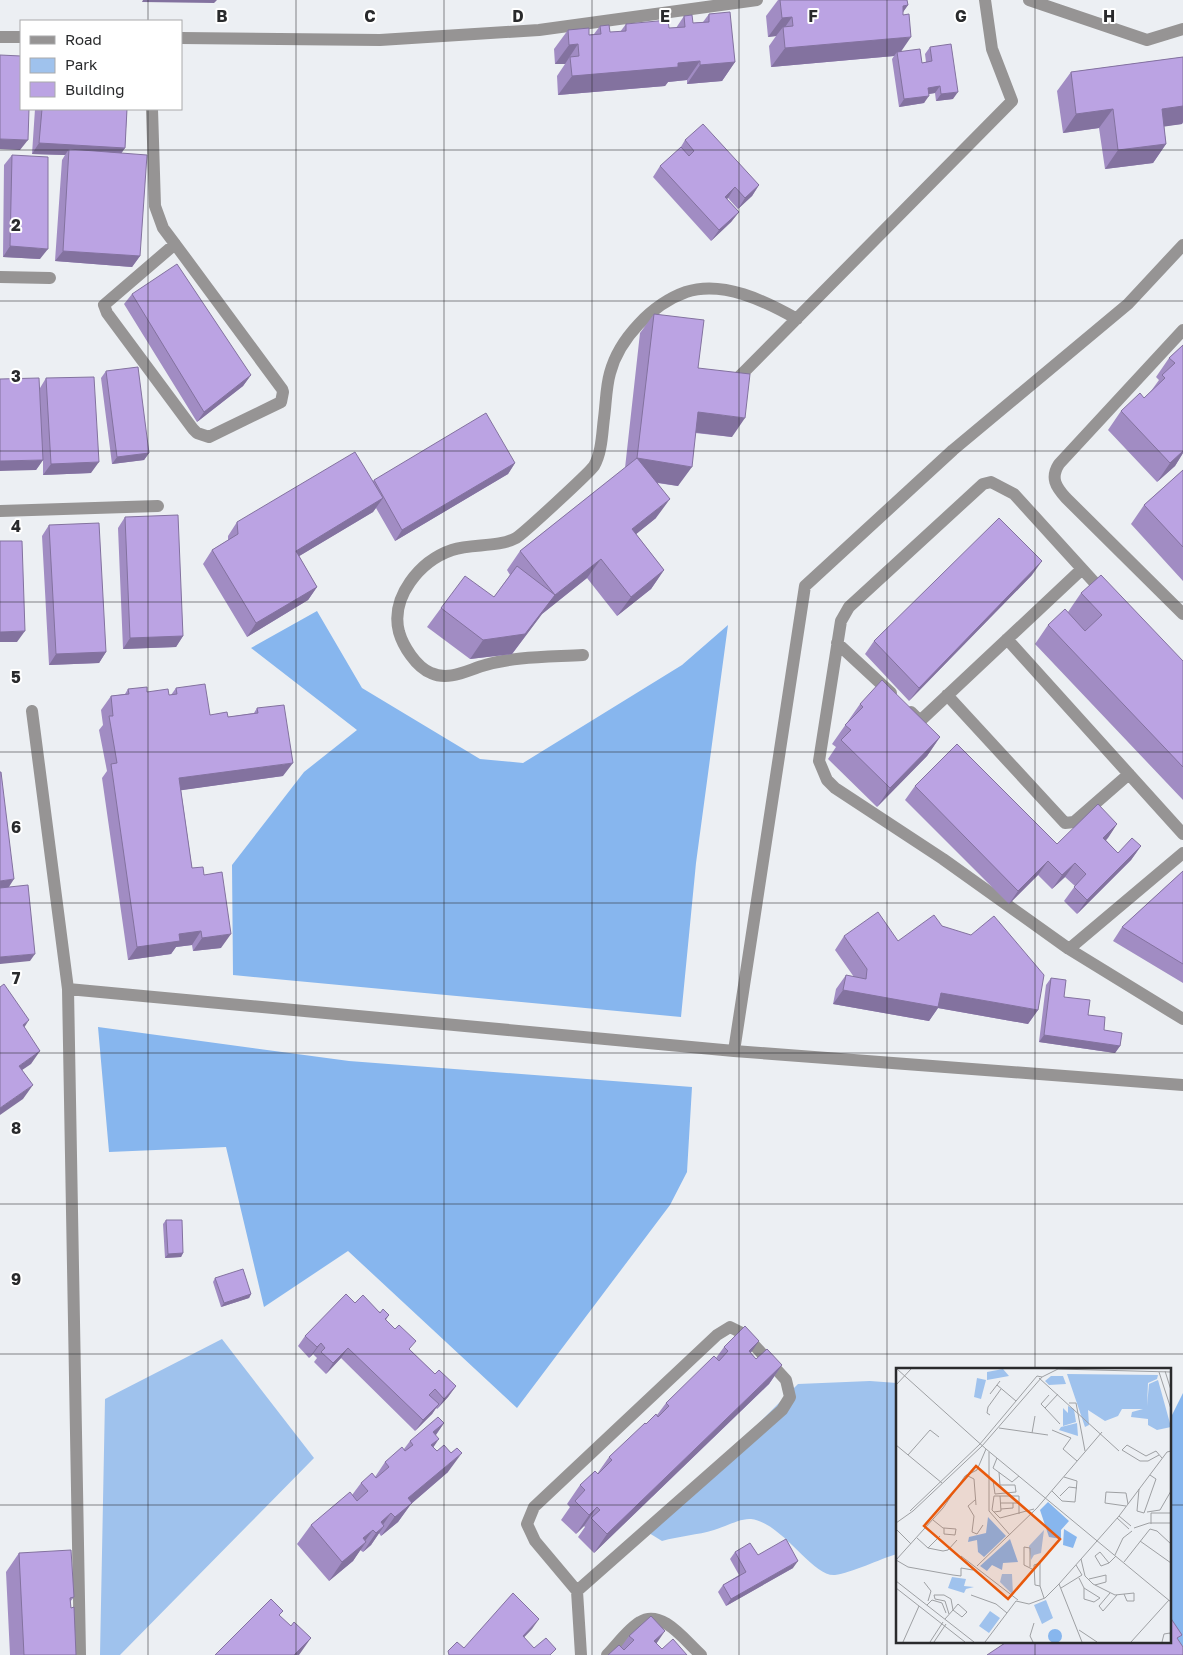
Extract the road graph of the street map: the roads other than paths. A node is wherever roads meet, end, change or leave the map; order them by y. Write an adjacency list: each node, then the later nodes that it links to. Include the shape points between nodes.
1 (757, 0): 7 (street, via 539,30 380,40)
2 (985, 0): 13 (street, via 992,49 1012,101)
3 (1029, 0): 4 (street, via 1147,40)
4 (1183, 29)
5 (0, 36): 6 (street)
6 (20, 37)
7 (182, 38)
8 (152, 110): 9 (street, via 155,206 163,228)
9 (175, 244): 9 (street, via 283,392 281,402 209,437 196,433 104,305)
10 (1183, 245): 32 (street, via 1128,304 953,450 805,586)
11 (0, 277): 12 (street)
12 (50, 278)
13 (797, 319): 15 (street); 23 (street, via 776,307 719,288 686,292 653,310 626,339 610,373 601,444 594,466 516,538 450,550 422,567 402,595 397,624 401,638 413,659 431,673 462,674 482,666 522,659)
14 (1183, 330): 20 (street, via 1059,464 1054,480 1066,498)
15 (736, 380)
16 (158, 506): 17 (street)
17 (0, 511)
18 (1082, 569): 19 (street); 21 (street); 22 (street, via 1014,494 991,482 983,484 849,607 841,621)
19 (1116, 606)
20 (1183, 614)
21 (1007, 639): 24 (street); 26 (street)
22 (837, 643): 24 (street, via 920,721); 29 (street, via 819,761 827,780)
23 (583, 655)
24 (947, 696): 26 (street, via 1065,823 1074,822)
25 (32, 712): 30 (street)
26 (1129, 774): 27 (street)
27 (1183, 834)
28 (1183, 853): 29 (street)
29 (1069, 949): 31 (street)
30 (68, 989): 32 (street); 35 (street)
31 (1183, 1019)
32 (734, 1051): 33 (street)
33 (1183, 1086)
34 (577, 1591): 34 (street, via 535,1541 527,1524 534,1507 717,1335 730,1327 744,1334 786,1380 790,1397 782,1410); 36 (street)
35 (80, 1655)
36 (581, 1655)
37 (607, 1655): 38 (street, via 640,1622 652,1618 667,1623)
38 (701, 1655)

